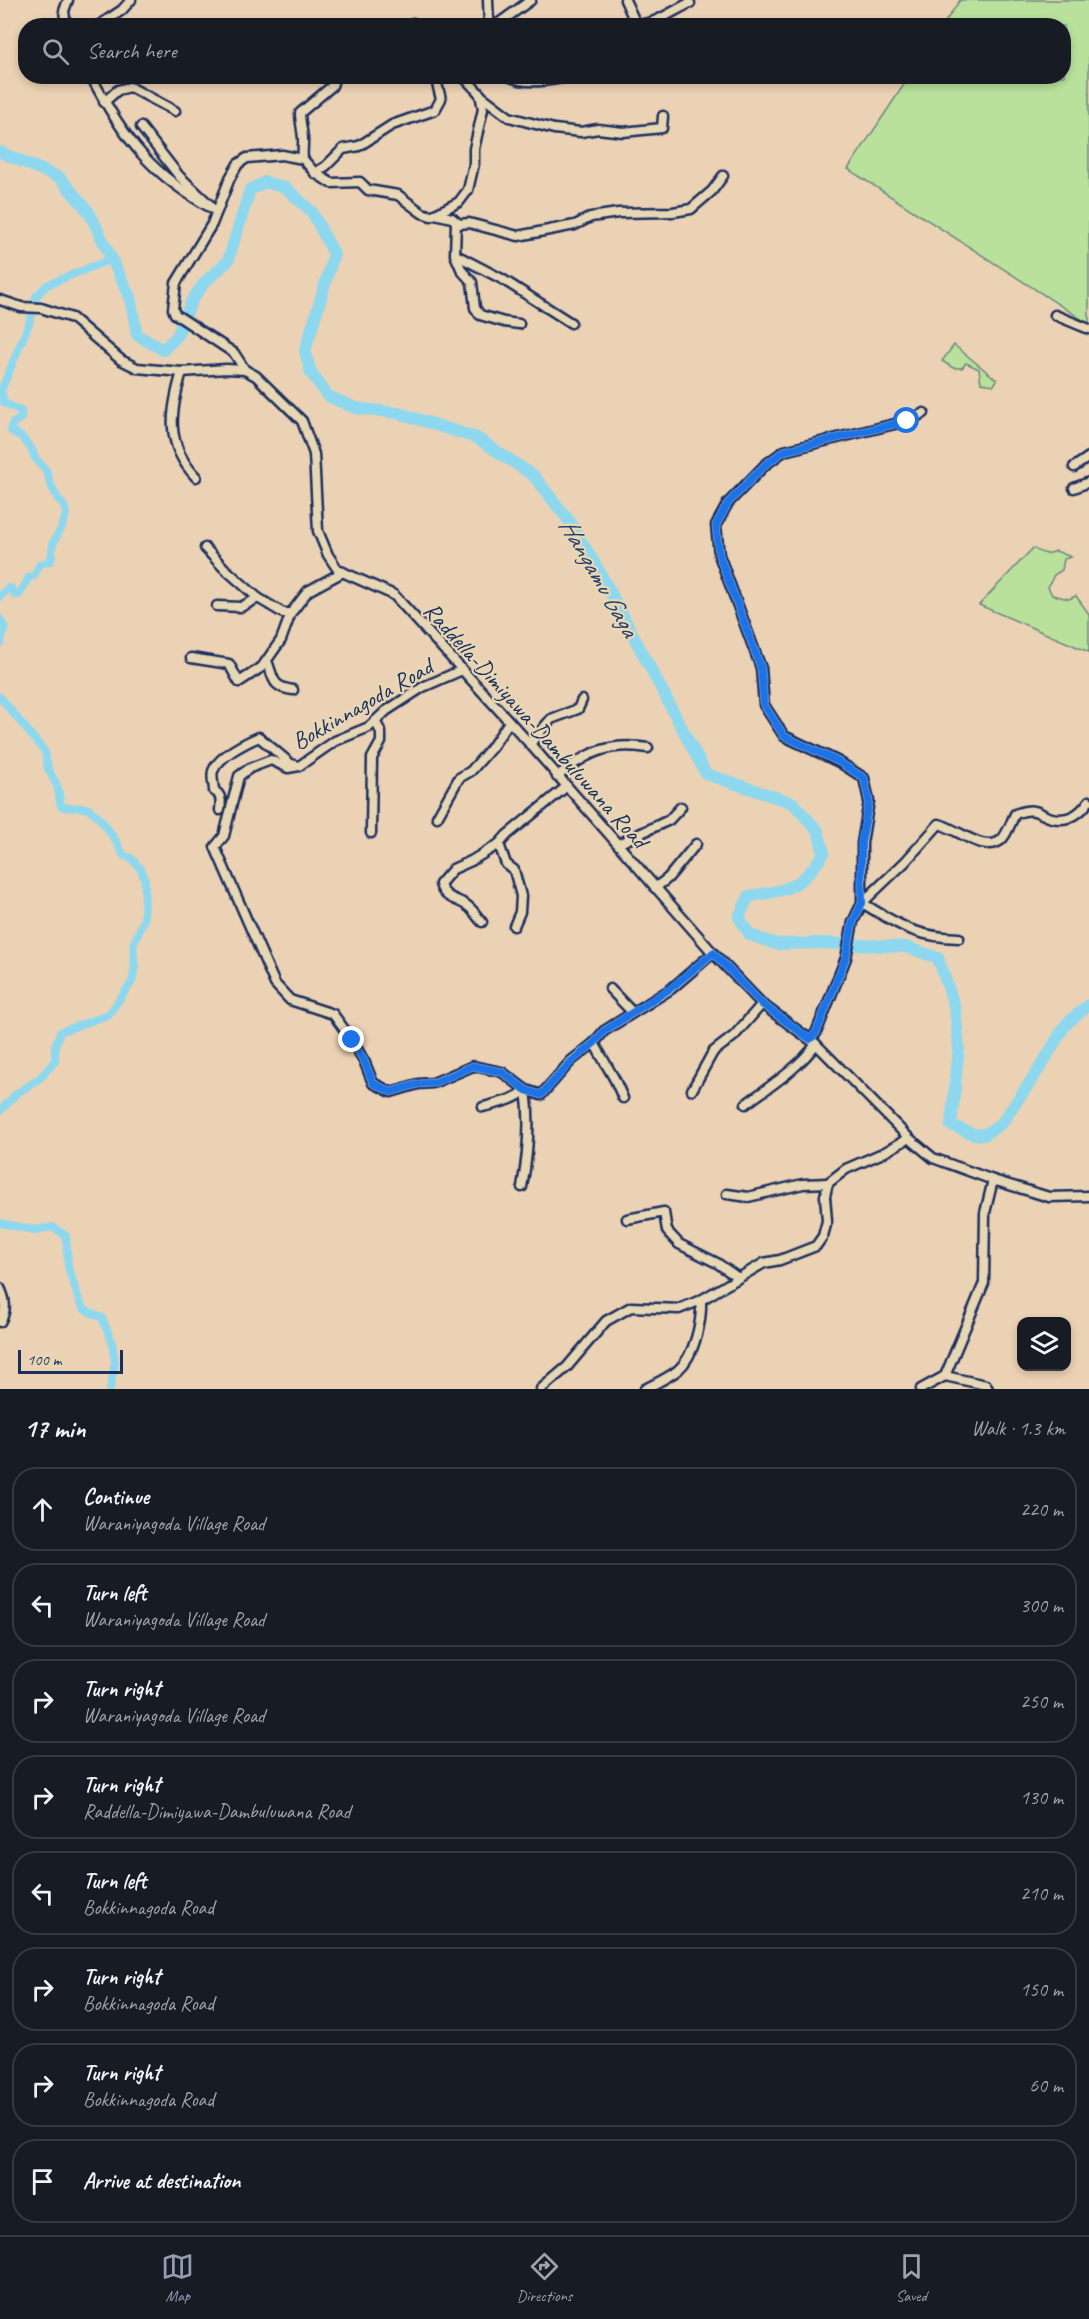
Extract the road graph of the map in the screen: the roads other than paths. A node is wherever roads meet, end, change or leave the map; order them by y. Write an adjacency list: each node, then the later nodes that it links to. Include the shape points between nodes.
1 (68, 0): 7 (street)
2 (131, 0): 8 (street)
3 (488, 0): 9 (street)
4 (531, 0): 10 (street)
5 (625, 0): 11 (street)
6 (690, 3): 12 (street)
7 (65, 18)
8 (110, 18)
9 (487, 18)
10 (506, 18)
11 (634, 18)
12 (660, 18)
13 (96, 84): 18 (street)
14 (333, 84): 22 (street, via 300,113)
15 (437, 84): 23 (street, via 441,99 435,110 392,125 359,146 343,149)
16 (471, 84): 17 (street)
17 (480, 94): 20 (street, via 510,117 554,129 623,132 662,128); 26 (street, via 483,109 468,190 459,202)
18 (104, 102): 19 (street, via 118,90 130,87); 25 (street, via 147,162 190,197)
19 (175, 111)
20 (663, 116)
21 (141, 127): 25 (street, via 179,176)
22 (303, 159): 23 (street); 25 (street, via 282,155 247,158 230,178)
23 (315, 173): 26 (street, via 331,183 360,182 368,190 398,195 422,213)
24 (723, 176): 27 (street, via 691,209 674,212 591,217 575,225 518,236)
25 (217, 211): 34 (street, Raddella-Dimiyawa-Dambuluwana Road, via 176,284 172,309 234,353)
26 (435, 214): 27 (street)
27 (456, 222): 28 (street)
28 (456, 255): 31 (street); 32 (street, via 472,282 475,308 480,315)
29 (0, 300): 35 (street, via 72,318 121,360 137,368)
30 (1055, 315): 33 (street)
31 (572, 323)
32 (519, 324)
33 (1089, 329)
34 (245, 370): 35 (street); 43 (street, Raddella-Dimiyawa-Dambuluwana Road, via 264,382 302,421 314,454 318,531 328,555)
35 (182, 372): 39 (street, via 174,405 174,441)
36 (924, 413): 68 (street, via 907,421 784,451 728,503 716,525 719,555 761,668 764,705 784,736 864,778 869,801 861,843)
37 (1089, 457): 38 (street)
38 (1074, 467)
39 (196, 477)
40 (1089, 482): 41 (street)
41 (1074, 488)
42 (205, 548): 44 (street)
43 (343, 572): 46 (street, via 308,591); 49 (street, Raddella-Dimiyawa-Dambuluwana Road, via 394,595)
44 (258, 598): 45 (street, via 241,607); 46 (street, via 283,613)
45 (217, 606)
46 (291, 613): 48 (street, via 282,640)
47 (191, 658): 48 (street, via 229,664 238,682)
48 (267, 661): 50 (street, via 275,683)
49 (462, 670): 52 (street, Bokkinnagoda Road, via 423,687); 53 (street, Raddella-Dimiyawa-Dambuluwana Road)
50 (293, 690)
51 (582, 700): 54 (street, via 578,709 550,719)
52 (375, 721): 56 (street, Bokkinnagoda Road); 63 (street, via 381,742 372,759)
53 (509, 722): 54 (street, Raddella-Dimiyawa-Dambuluwana Road); 62 (street, via 471,771 459,778)
54 (530, 744): 57 (street, Raddella-Dimiyawa-Dambuluwana Road)
55 (648, 748): 57 (street, via 626,745 597,752 576,761)
56 (298, 766): 61 (street, via 259,738 246,742 220,761 213,772); 78 (street, Bokkinnagoda Road, via 288,768 271,760 239,776 224,836 215,847 275,984 290,1000 333,1014 352,1040 373,1083 391,1092 434,1083 473,1066 502,1072)
57 (557, 777): 58 (street, Raddella-Dimiyawa-Dambuluwana Road)
58 (566, 787): 64 (street); 65 (street, Raddella-Dimiyawa-Dambuluwana Road)
59 (1089, 801): 68 (street, via 1081,813 1069,818 1052,818 1034,810 1015,814 1002,839 992,844 975,841 939,824)
60 (681, 807): 65 (street, via 669,820)
61 (220, 810)
62 (437, 817)
63 (371, 832)
64 (500, 844): 69 (street, via 453,869 440,884 446,896 469,907); 70 (street, via 506,864 514,870 521,896)
65 (618, 844): 67 (street, Raddella-Dimiyawa-Dambuluwana Road)
66 (696, 844): 67 (street)
67 (655, 888): 72 (street, Raddella-Dimiyawa-Dambuluwana Road)
68 (862, 903): 71 (street, via 910,931 937,938); 76 (street)
69 (482, 922)
70 (514, 926)
71 (959, 938)
72 (713, 953): 74 (street, Raddella-Dimiyawa-Dambuluwana Road); 75 (street, via 671,988)
73 (610, 989): 75 (street)
74 (762, 1004): 76 (street, Raddella-Dimiyawa-Dambuluwana Road); 79 (street, via 734,1036 713,1052)
75 (632, 1012): 77 (street)
76 (813, 1042): 81 (street, via 807,1056); 83 (street, Raddella-Dimiyawa-Dambuluwana Road)
77 (594, 1043): 78 (street, via 541,1095); 80 (street)
78 (526, 1090): 82 (street, via 504,1102); 86 (street, via 528,1154)
79 (693, 1090)
80 (623, 1098)
81 (746, 1104)
82 (483, 1107)
83 (909, 1138): 84 (street, Raddella-Dimiyawa-Dambuluwana Road, via 933,1158); 85 (street, via 846,1169)
84 (993, 1180): 88 (street, Raddella-Dimiyawa-Dambuluwana Road, via 1049,1197); 94 (street, via 985,1212 984,1283)
85 (828, 1183): 87 (street, via 803,1184 748,1197); 90 (street, via 827,1221 816,1246 764,1263)
86 (522, 1187)
87 (727, 1194)
88 (1089, 1196)
89 (627, 1219): 90 (street, via 664,1212 667,1231 678,1244)
90 (737, 1277): 92 (street)
91 (0, 1288): 93 (street, via 5,1310)
92 (701, 1300): 95 (street, via 679,1309 631,1307 622,1311 606,1321 567,1367); 96 (street, via 702,1316 680,1368)
93 (0, 1322)
94 (945, 1376): 97 (street); 98 (street, via 986,1384)
95 (542, 1389)
96 (645, 1389)
97 (921, 1389)
98 (988, 1389)

